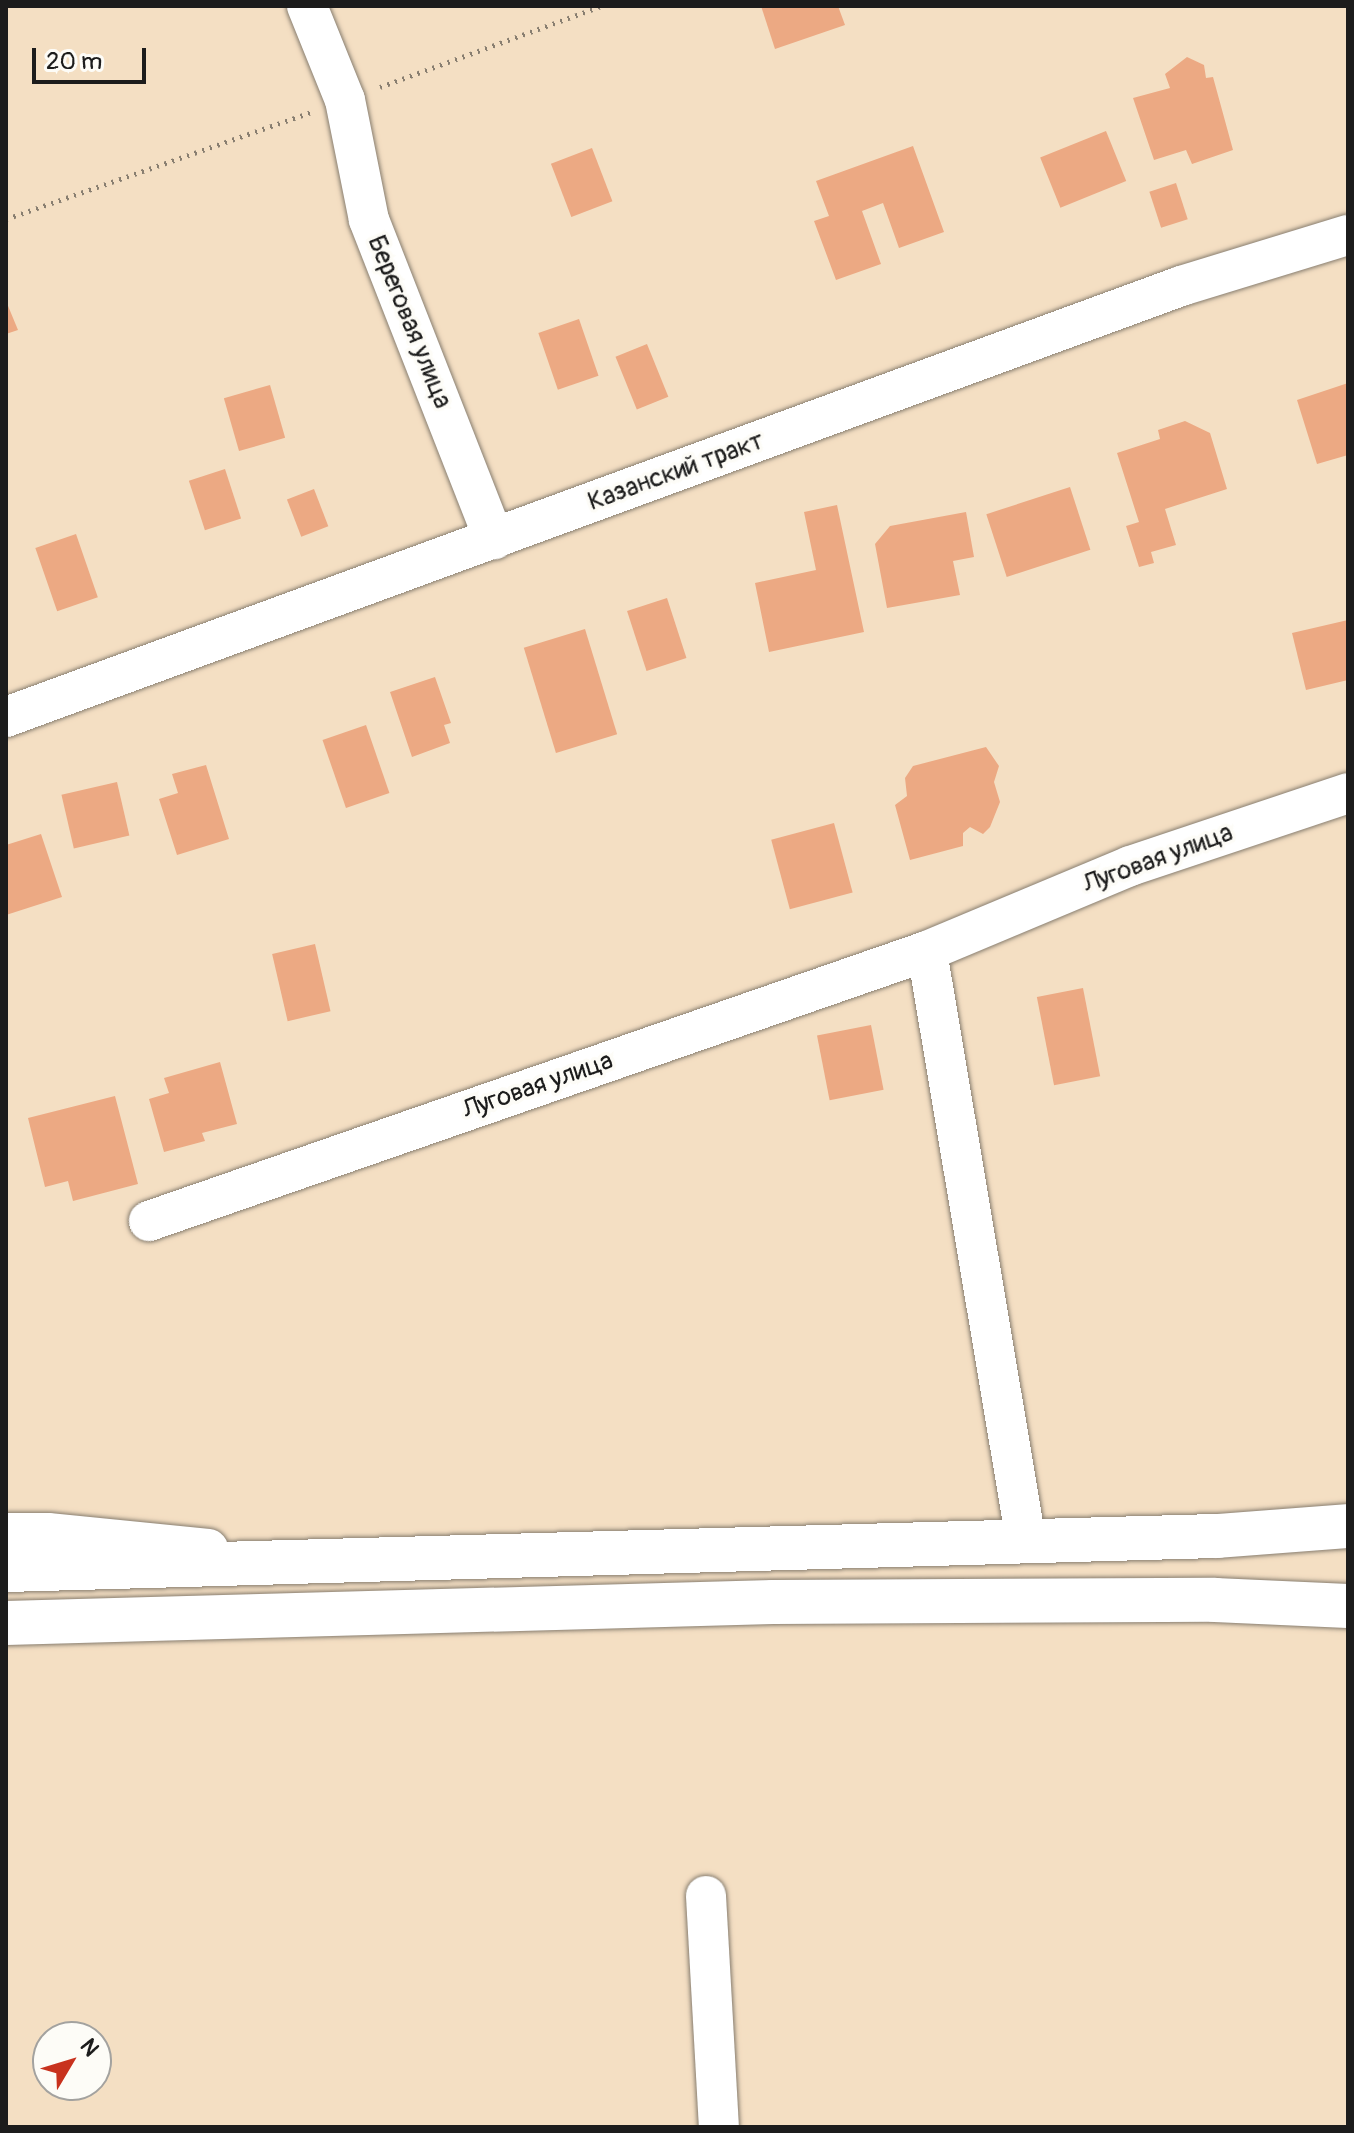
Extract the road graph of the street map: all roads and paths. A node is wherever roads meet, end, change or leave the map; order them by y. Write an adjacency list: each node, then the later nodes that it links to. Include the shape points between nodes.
1 (307, 6): 3 (street, Береговая улица)
2 (601, 6): 3 (path)
3 (345, 100): 4 (path); 6 (street, Береговая улица, via 369,220)
4 (6, 219)
5 (1348, 235): 6 (street, Казанский тракт, via 1181,286)
6 (494, 539): 7 (street, Казанский тракт)
7 (6, 717)
8 (1348, 793): 9 (street, Луговая улица, via 1130,866)
9 (927, 951): 10 (street, Луговая улица); 13 (street)
10 (149, 1221)
11 (1348, 1526): 13 (main road)
12 (6, 1533): 14 (street)
13 (1026, 1541): 14 (main road)
14 (340, 1562): 15 (main road)
15 (6, 1570)
16 (1348, 1606): 17 (main road, via 1215,1600 773,1602)
17 (6, 1623)
18 (706, 1896): 19 (street)
19 (719, 2127)

